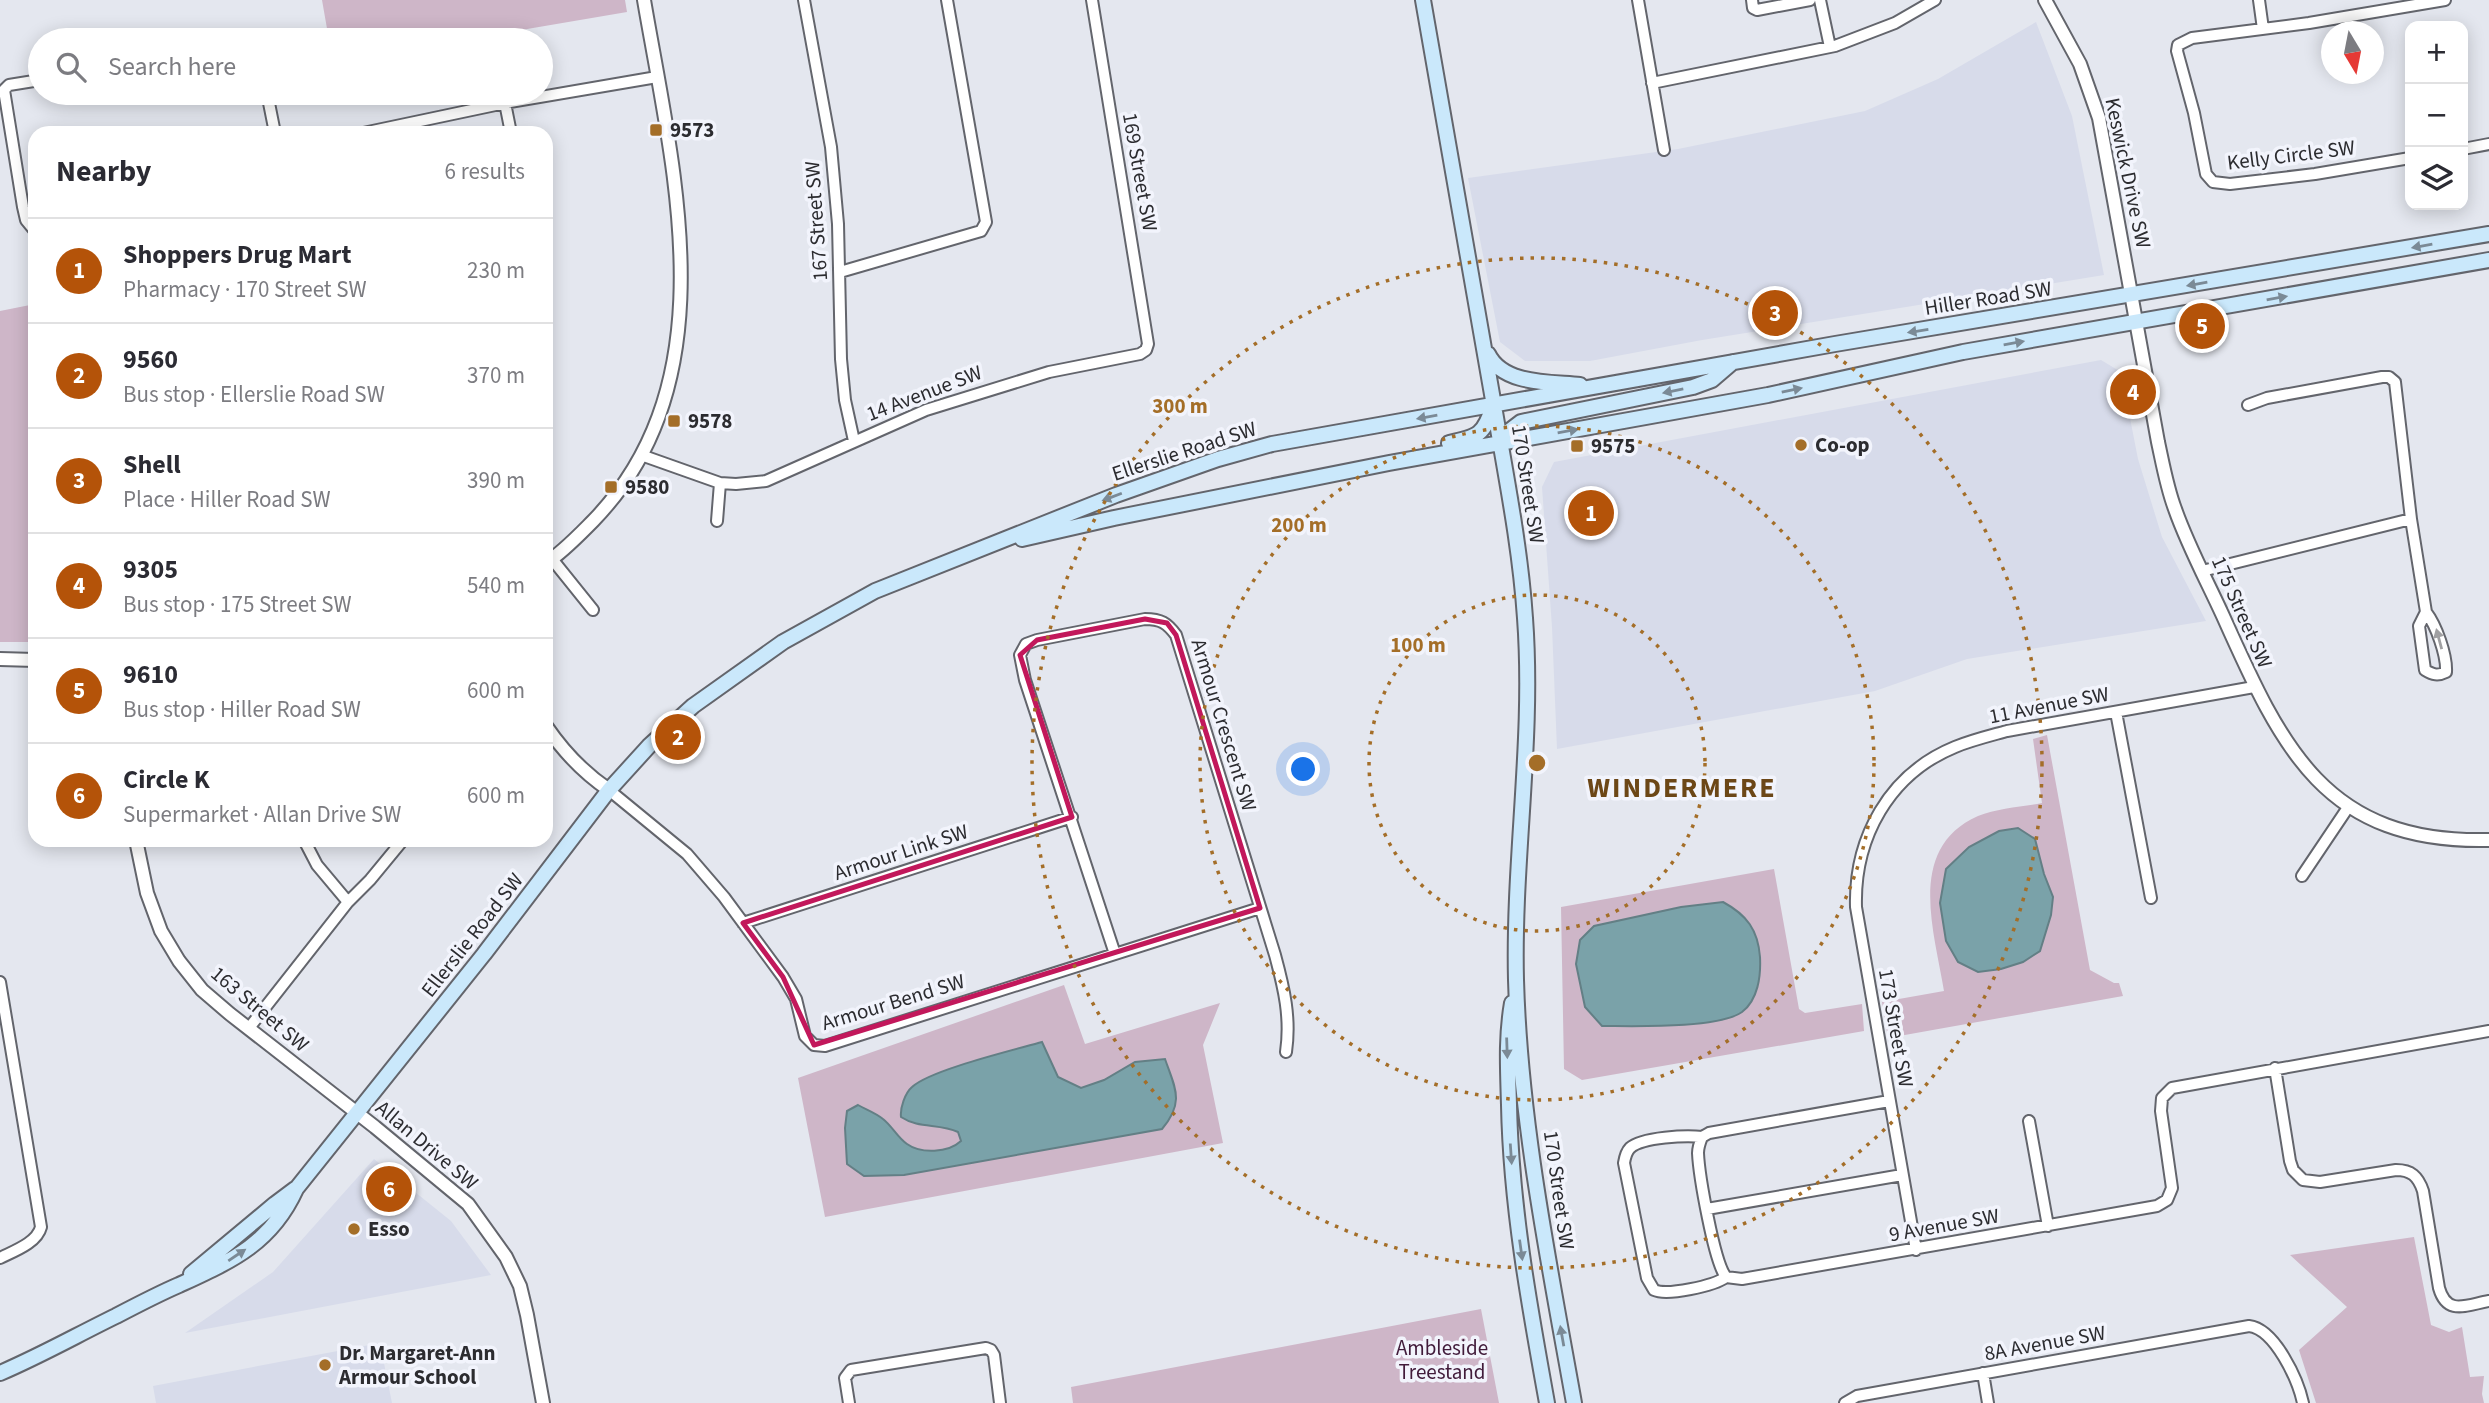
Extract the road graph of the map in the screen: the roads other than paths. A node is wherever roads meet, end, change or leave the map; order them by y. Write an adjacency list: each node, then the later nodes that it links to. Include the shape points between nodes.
1 (644, 0): 16 (street)
2 (804, 0): 33 (street, 167 Street SW, via 831,147)
3 (947, 0): 33 (street, via 986,222 981,231)
4 (1092, 0): 37 (street, 169 Street SW, via 1140,283)
5 (1423, 0): 36 (main road, 170 Street SW)
6 (1638, 0): 18 (street)
7 (1752, 0): 8 (street, via 1756,10)
8 (1810, 0)
9 (1820, 0): 15 (street)
10 (1935, 0): 15 (street, via 1879,31)
11 (2045, 0): 34 (street, Keswick Drive SW, via 2094,99)
12 (2259, 0): 14 (street)
13 (2445, 0): 14 (street, Kelly Circle SW)
14 (2263, 29): 29 (street, Kelly Circle SW, via 2192,38 2178,45 2177,57 2210,179 2230,184)
15 (1830, 47): 18 (street)
16 (657, 77): 19 (street); 44 (street, via 679,206 680,308 669,384)
17 (28, 82): 30 (street, via 4,90)
18 (1652, 83): 28 (street)
19 (553, 95)
20 (269, 105): 23 (street)
21 (496, 105): 24 (street)
22 (505, 105): 25 (street)
23 (274, 126)
24 (396, 126)
25 (509, 126)
26 (2489, 144): 27 (street)
27 (2468, 148)
28 (1664, 150)
29 (2405, 159)
30 (28, 223)
31 (2489, 234): 34 (main road, Hiller Road SW, one-way to 34)
32 (2489, 260): 35 (main road, one-way to 32)
33 (840, 272): 42 (street, 167 Street SW, via 841,359)
34 (2132, 295): 35 (street, Keswick Drive SW); 38 (main road, Hiller Road SW, one-way to 38)
35 (2137, 323): 43 (main road, one-way to 35, via 1768,395 1963,352); 52 (street, 175 Street SW, via 2169,491)
36 (1483, 342): 39 (main road, via 1502,371 1528,379); 40 (main road, 170 Street SW)
37 (1146, 350): 42 (street, 14 Avenue SW, via 997,386)
38 (1734, 362): 39 (main road, Hiller Road SW); 43 (main road, one-way to 43, via 1713,380 1693,387 1521,422)
39 (1599, 387): 40 (main road, Hiller Road SW)
40 (1494, 404): 43 (main road, 170 Street SW); 46 (main road, via 1482,431 1472,438 1283,475); 49 (main road, Ellerslie Road SW, one-way to 49, via 1272,444 1218,459)
41 (2248, 405): 47 (street, via 2389,377 2395,382)
42 (854, 441): 45 (street, 14 Avenue SW, via 766,481)
43 (1501, 443): 46 (main road, Ellerslie Road SW); 74 (main road, 170 Street SW, via 1520,567 1526,656)
44 (641, 455): 45 (street, 14 Avenue SW); 50 (street, via 608,505)
45 (720, 483): 48 (street)
46 (1250, 491): 49 (main road, Ellerslie Road SW)
47 (2411, 519): 52 (street); 54 (street)
48 (717, 522)
49 (977, 550): 60 (main road, Ellerslie Road SW, via 874,591 783,642 694,706)
50 (553, 557)
51 (553, 565): 53 (street)
52 (2202, 571): 57 (street, 175 Street SW)
53 (593, 610)
54 (2426, 612): 54 (street, one-way to 54, via 2418,626 2425,670 2441,675 2447,665 2435,624)
55 (0, 659): 56 (street)
56 (28, 660)
57 (2255, 687): 58 (street, 11 Avenue SW); 61 (street, 175 Street SW, via 2293,751 2327,791)
58 (2116, 712): 62 (street, 11 Avenue SW, via 2007,731 1954,747 1916,770); 69 (street)
59 (553, 736): 60 (street, via 591,778)
60 (609, 790): 72 (street, Armour Bend SW, via 687,854); 81 (main road, Ellerslie Road SW, via 493,943)
61 (2349, 806): 64 (street, 175 Street SW, via 2388,827 2428,837); 68 (street)
62 (1876, 815): 80 (street, 173 Street SW, via 1860,858 1856,907)
63 (1072, 817): 71 (street, Armour Crescent SW, via 1020,655 1026,644 1037,640 1145,619 1167,623 1176,635); 72 (street, Armour Link SW); 73 (street, Armour Crescent SW)
64 (2489, 840)
65 (137, 847): 76 (street, 163 Street SW, via 153,914 168,945 202,990)
66 (308, 847): 70 (street)
67 (397, 847): 70 (street)
68 (2302, 876)
69 (2151, 898)
70 (348, 902): 76 (street)
71 (1260, 908): 73 (street, Armour Bend SW); 78 (street, Armour Crescent SW, via 1287,1006)
72 (743, 923): 73 (street, Armour Bend SW, via 796,999 805,1036 814,1045 825,1046)
73 (1115, 954)
74 (1516, 981): 96 (main road, 170 Street SW, one-way to 96, via 1507,1036 1511,1159); 97 (main road, 170 Street SW, one-way to 74, via 1536,1185)
75 (0, 982): 88 (street, via 41,1218 40,1232)
76 (249, 1028): 81 (street, 163 Street SW)
77 (2489, 1031): 79 (street)
78 (1286, 1052)
79 (2275, 1068): 86 (street, 9 Avenue SW, via 2178,1086 2166,1093 2161,1111 2173,1182 2167,1200 2151,1208); 90 (street, via 2293,1170 2304,1180 2320,1182 2396,1170 2416,1176 2423,1191 2441,1296 2449,1306 2458,1307)
80 (1889, 1101): 83 (street); 84 (street, 173 Street SW)
81 (356, 1111): 91 (main road, Ellerslie Road SW, via 296,1189 177,1286); 93 (street, Allan Drive SW, via 468,1204 506,1257 526,1308)
82 (2029, 1121): 86 (street)
83 (1702, 1137): 85 (street, via 1698,1153); 89 (street, 9 Avenue SW, via 1685,1135 1636,1144 1625,1154 1624,1163 1647,1278 1654,1290 1670,1292)
84 (1902, 1175): 85 (street); 87 (street, 173 Street SW)
85 (1707, 1209): 89 (street, via 1716,1259)
86 (2048, 1226): 87 (street, 9 Avenue SW)
87 (1916, 1250): 89 (street, 9 Avenue SW, via 1742,1279)
88 (0, 1258)
89 (1726, 1277)
90 (2489, 1301)
91 (0, 1373)
92 (1983, 1373): 98 (street, 8A Avenue SW, via 1857,1396); 99 (street); 100 (street, 8A Avenue SW, via 2253,1326 2294,1372)
93 (543, 1403)
94 (849, 1403): 95 (street, via 845,1378 851,1370 986,1348 994,1355)
95 (1000, 1403)
96 (1547, 1403)
97 (1574, 1403)
98 (1845, 1403)
99 (1988, 1403)
100 (2303, 1403)

